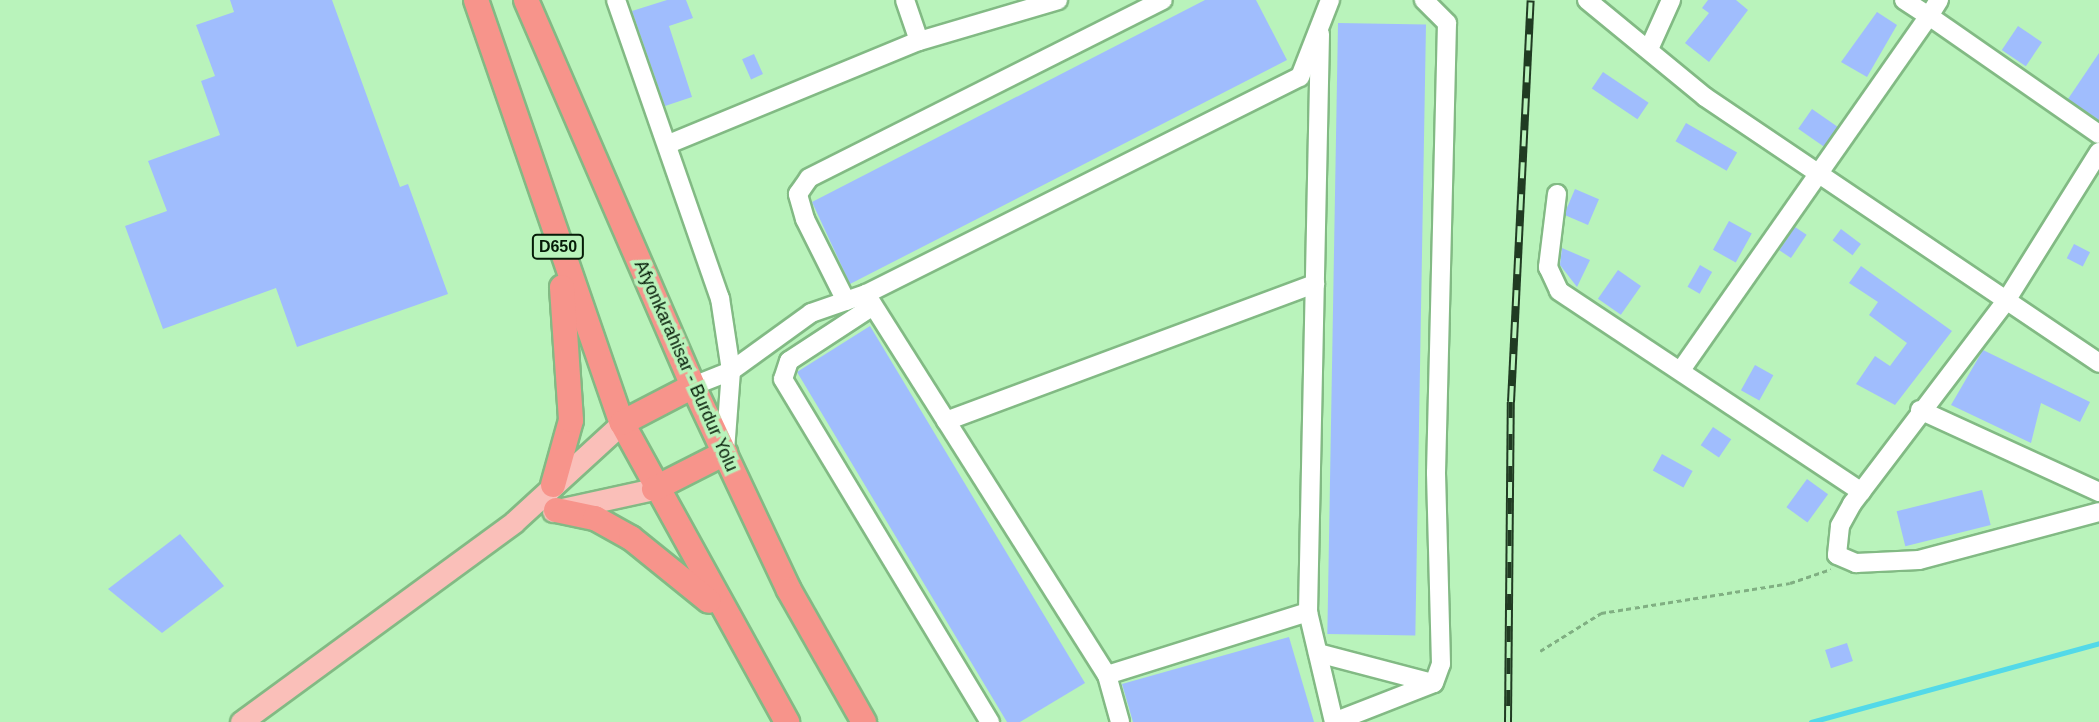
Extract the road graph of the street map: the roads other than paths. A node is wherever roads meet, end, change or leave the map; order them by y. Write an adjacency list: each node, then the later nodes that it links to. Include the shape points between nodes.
1 (476, 0): 22 (highway, D650)
2 (526, 0): 30 (highway, Afyonkarahisar - Burdur Yolu)
3 (617, 0): 18 (street)
4 (905, 0): 15 (street)
5 (1058, 0): 15 (street)
6 (1163, 0): 25 (street, via 809,178 798,194 805,219)
7 (1330, 0): 14 (street)
8 (1424, 0): 46 (street, via 1447,23 1436,473 1441,664)
9 (1587, 0): 16 (street)
10 (1671, 0): 16 (street)
11 (1904, 0): 13 (street)
12 (1939, 0): 13 (street)
13 (1929, 16): 17 (street); 20 (street)
14 (1320, 34): 23 (street); 24 (street, via 1300,77)
15 (919, 41): 18 (street)
16 (1649, 50): 20 (street, via 1704,97)
17 (2099, 134)
18 (671, 143): 29 (street, via 720,298)
19 (2099, 152): 26 (street)
20 (1821, 177): 26 (street); 28 (street)
21 (1557, 194): 28 (street, via 1548,267 1559,291)
22 (556, 241): 33 (highway, D650); 35 (highway, via 571,370 567,449)
23 (1315, 284): 32 (street); 43 (street)
24 (869, 300): 25 (street); 32 (street); 50 (street, via 789,361 783,379)
25 (846, 301): 29 (street, via 811,313)
26 (2006, 301): 27 (street); 31 (street)
27 (2099, 363)
28 (1681, 370): 37 (street)
29 (730, 371): 30 (street); 34 (street)
30 (693, 386): 33 (highway); 34 (highway, Afyonkarahisar - Burdur Yolu)
31 (1920, 410): 37 (street); 38 (street)
32 (946, 421): 45 (street)
33 (622, 423): 35 (main road); 36 (highway, D650)
34 (725, 453): 36 (highway); 49 (highway, Afyonkarahisar - Burdur Yolu, via 789,590)
35 (554, 485): 41 (main road)
36 (654, 489): 39 (main road); 42 (highway, D650)
37 (1861, 492): 40 (street, via 1840,526 1836,544 1842,559 1919,560)
38 (2099, 492)
39 (556, 510): 41 (main road); 42 (highway, via 595,518 631,538)
40 (2099, 512)
41 (514, 522): 47 (main road)
42 (722, 612): 48 (highway, D650)
43 (1308, 612): 44 (street); 45 (street)
44 (1318, 653): 46 (street); 46 (street, via 1335,722)
45 (1107, 675): 51 (street)
46 (1433, 683)
47 (241, 722)
48 (787, 722)
49 (864, 722)
50 (990, 722)
51 (1120, 722)

